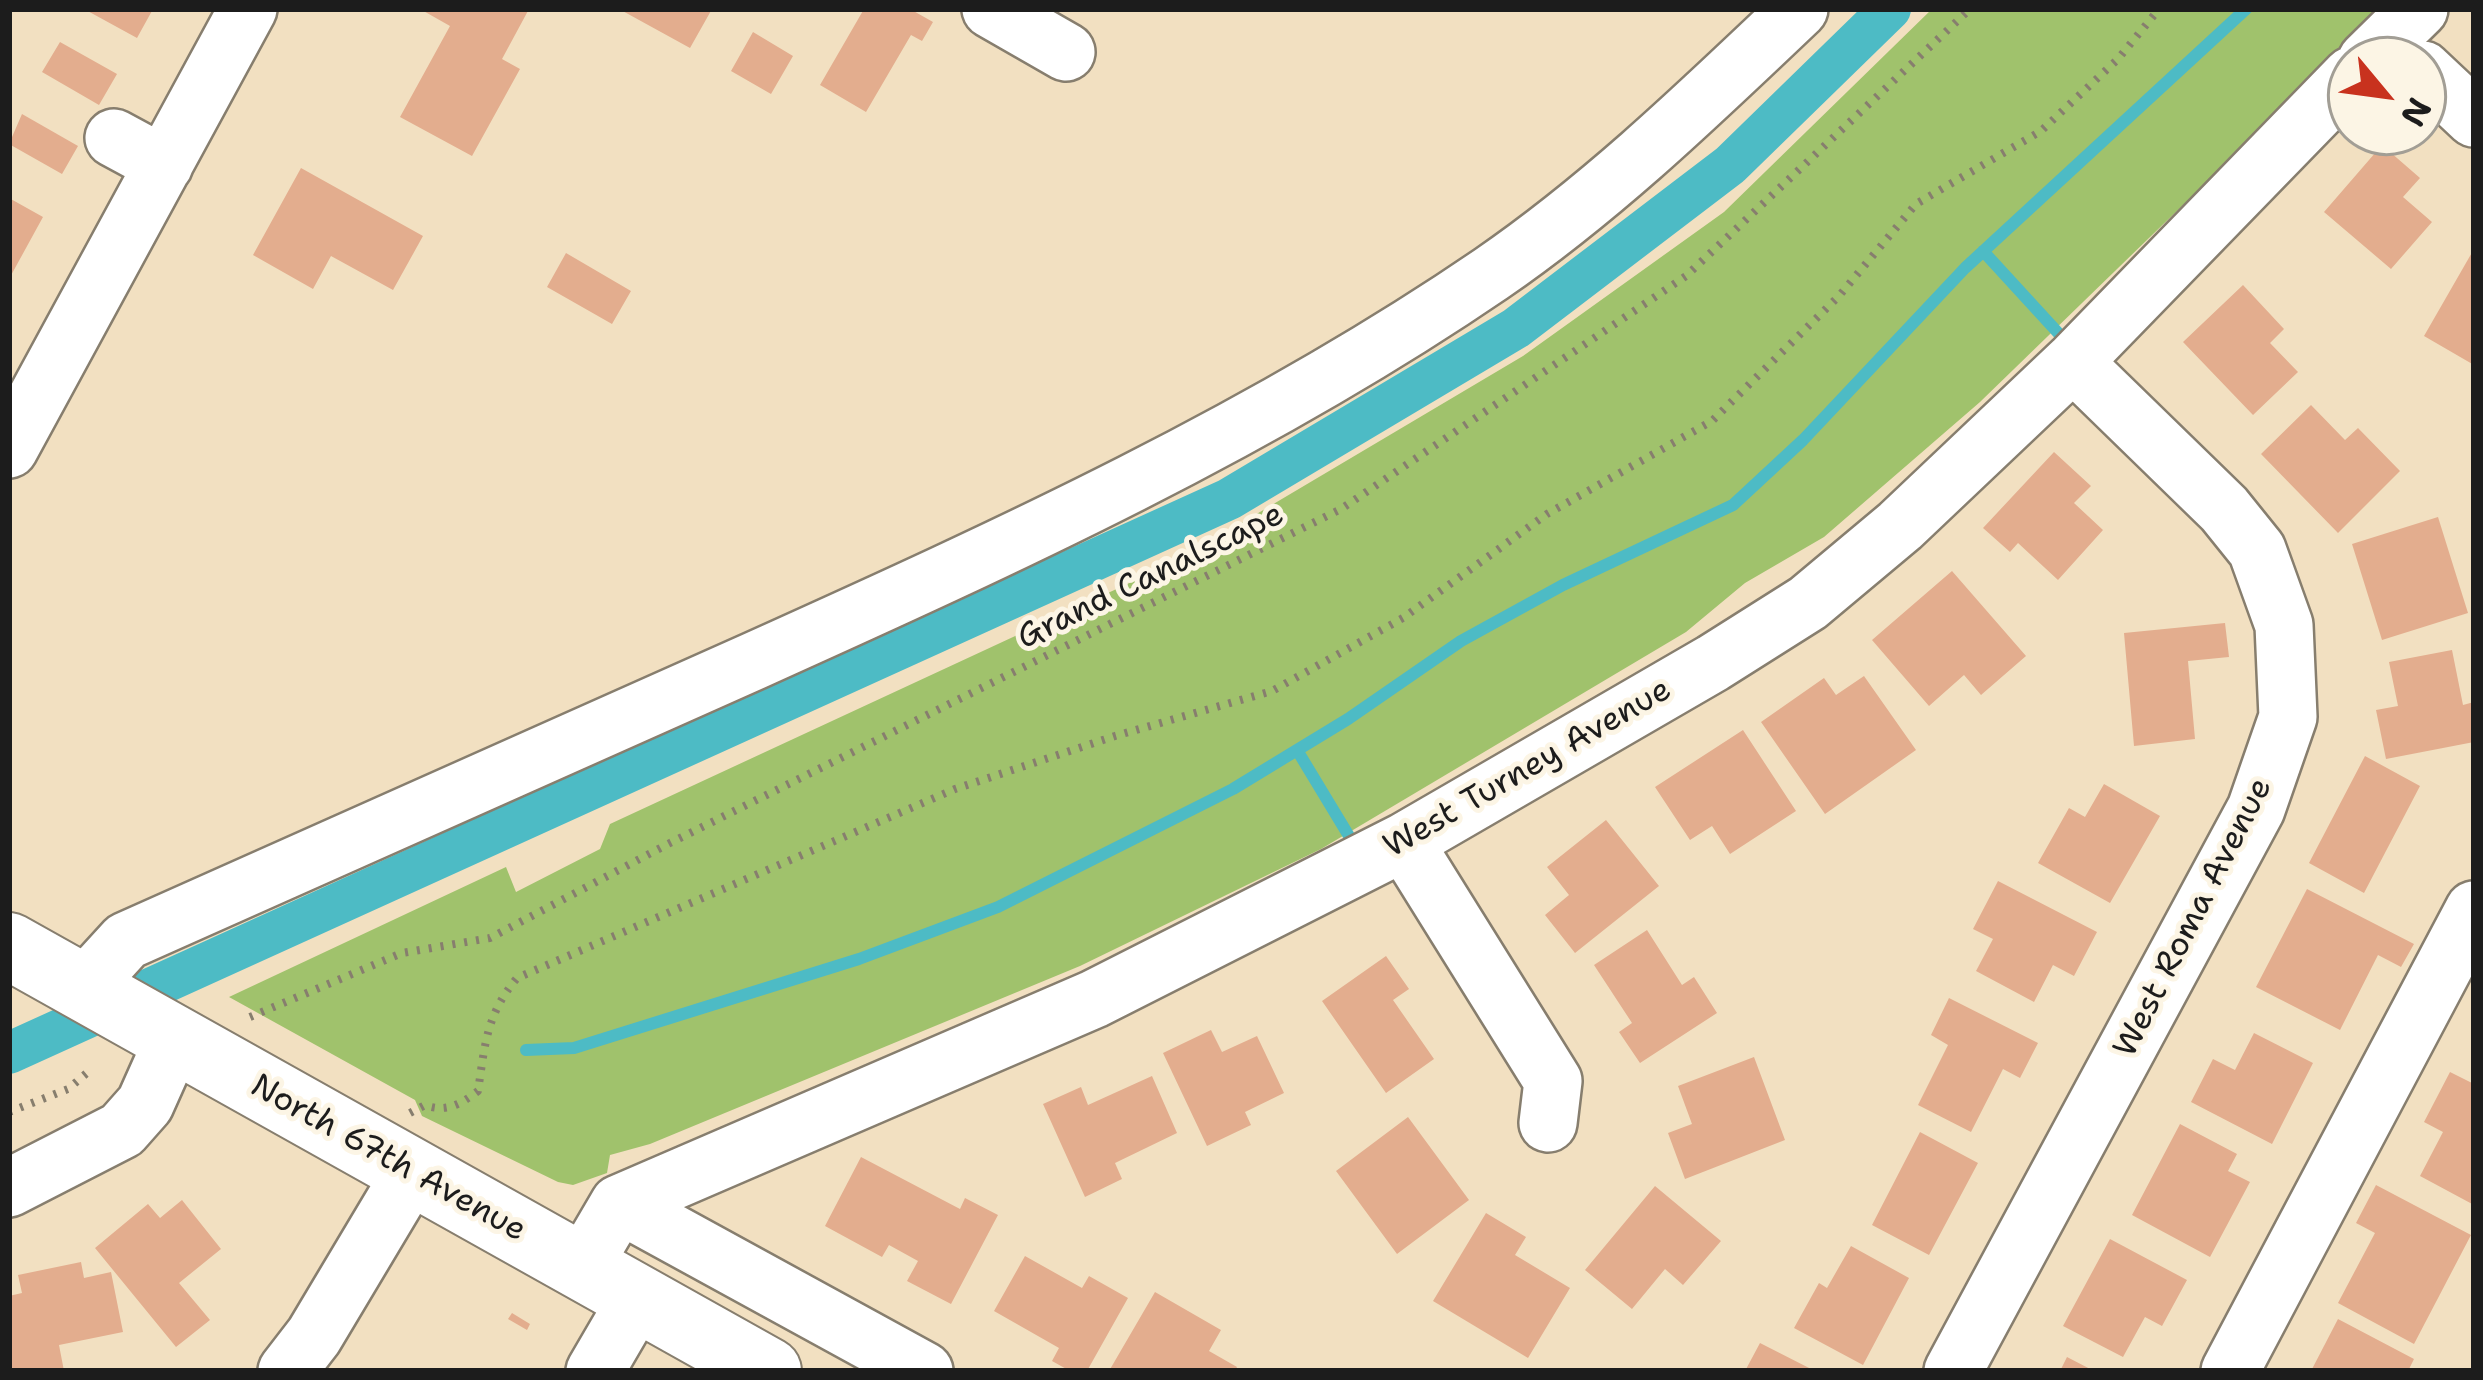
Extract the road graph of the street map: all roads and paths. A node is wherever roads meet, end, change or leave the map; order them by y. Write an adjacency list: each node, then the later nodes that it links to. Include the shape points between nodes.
1 (248, 9): 11 (street)
2 (991, 9): 6 (street)
3 (1799, 9): 17 (street, via 1641,159 1493,272 1338,372 978,561 126,941)
4 (1970, 9): 18 (path, Grand Canalscape, via 1686,276 1341,509 490,938 402,953)
5 (2158, 9): 23 (path, via 2041,131 1916,204 1839,296 1712,421 1546,514 1402,619 1272,691 955,789 517,978 488,1028 478,1091 461,1104 412,1110)
6 (1066, 52)
7 (2447, 96): 9 (street)
8 (2327, 116): 12 (street, West Turney Avenue)
9 (2474, 118)
10 (114, 138): 11 (street)
11 (164, 165): 13 (street)
12 (2073, 362): 14 (street, West Turney Avenue, via 1808,603); 31 (street, West Roma Avenue, via 2257,550 2284,625 2288,717 2256,809)
13 (9, 449)
14 (1404, 842): 22 (street, via 1553,1081); 25 (street, West Turney Avenue, via 1094,999)
15 (2474, 910): 32 (street)
16 (9, 946): 17 (main road, North 67th Avenue)
17 (80, 986): 19 (main road, North 67th Avenue)
18 (250, 1017)
19 (174, 1039): 23 (main road, North 67th Avenue); 24 (street, via 145,1104 122,1130)
20 (88, 1072): 21 (path, via 68,1089)
21 (9, 1112)
22 (1548, 1123)
23 (396, 1163): 26 (main road, North 67th Avenue); 27 (street, via 314,1336)
24 (9, 1188)
25 (619, 1204): 26 (street); 30 (street)
26 (610, 1283): 28 (street); 29 (main road, North 67th Avenue)
27 (286, 1371)
28 (595, 1371)
29 (768, 1371)
30 (924, 1371)
31 (1953, 1371)
32 (2230, 1371)

